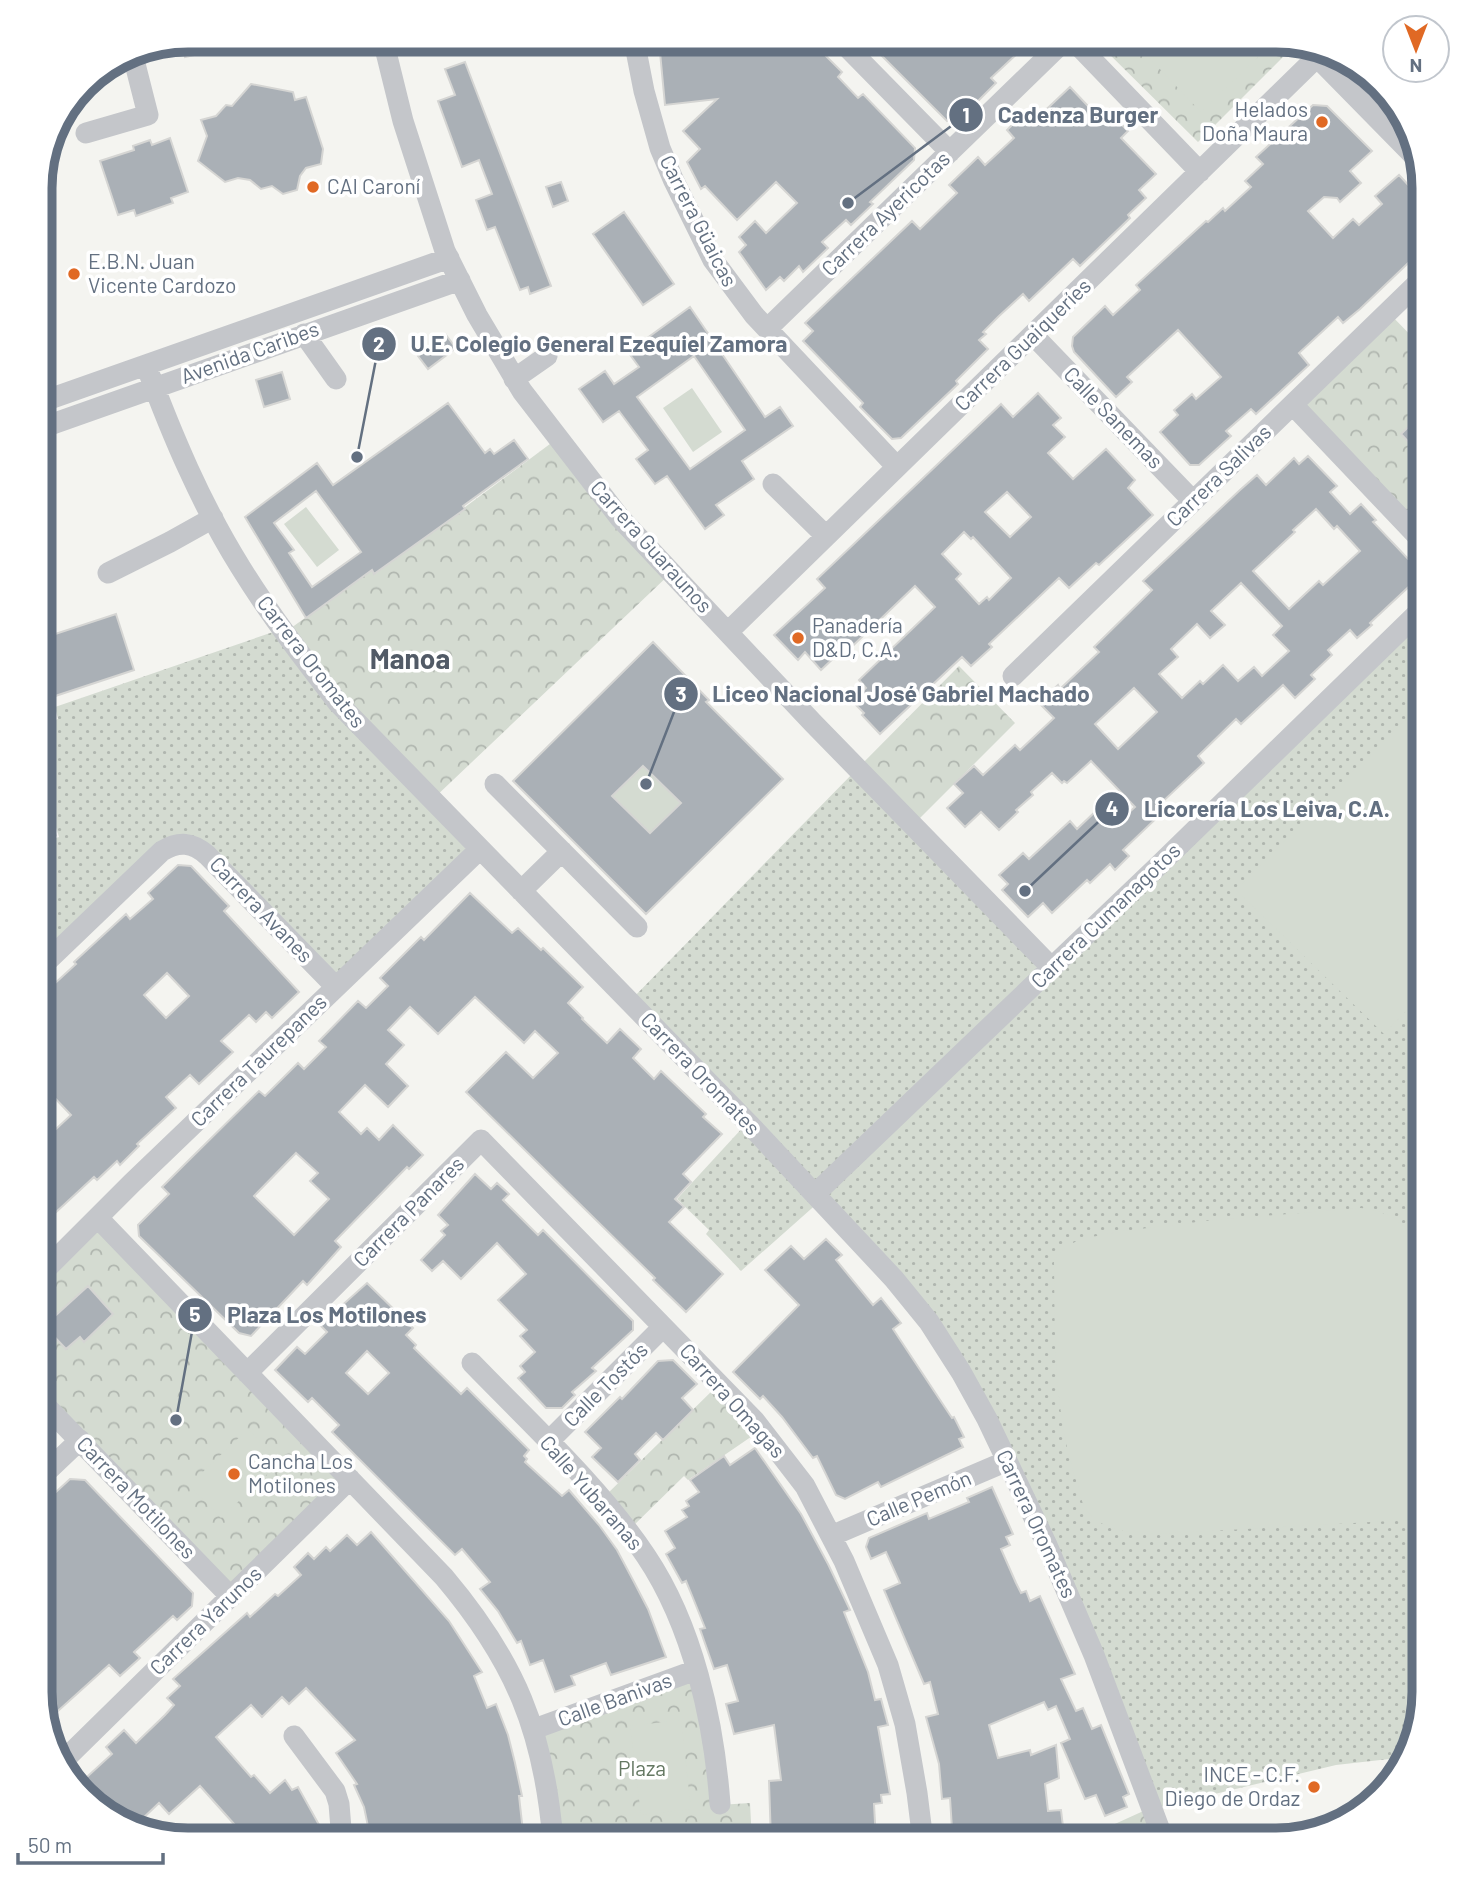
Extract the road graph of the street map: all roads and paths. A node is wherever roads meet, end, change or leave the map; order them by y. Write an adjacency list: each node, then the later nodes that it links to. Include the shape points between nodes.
1 (386, 52): 13 (street, Carrera Guaraunos, via 418,172)
2 (637, 52): 16 (street, Carrera Güaicas, via 648,109 664,158 728,300)
3 (852, 53): 11 (street)
4 (1052, 53): 11 (street, Carrera Ayericotas)
5 (1085, 53): 12 (street)
6 (1309, 57): 12 (street, Carrera Guaiqueríes)
7 (1321, 60): 10 (street)
8 (135, 64): 9 (street, via 148,115)
9 (86, 133)
10 (1406, 149)
11 (950, 152): 16 (street, Carrera Ayericotas)
12 (1200, 172): 18 (street, Carrera Guaiqueríes)
13 (449, 258): 14 (street, Carrera Guaraunos); 20 (street, Avenida Caribes)
14 (460, 280): 17 (street, Avenida Caribes); 22 (street, Carrera Guaraunos)
15 (1412, 289): 25 (street, Carrera Salivas)
16 (767, 329): 27 (street, Carrera Güaicas)
17 (304, 334): 21 (street); 23 (street, Avenida Caribes)
18 (1033, 335): 27 (street, Carrera Guaiqueríes); 29 (street, Calle Sanemas)
19 (547, 356): 22 (street)
20 (146, 365): 23 (street, Carrera Oromates); 24 (street, Avenida Caribes)
21 (336, 379)
22 (514, 379): 35 (street, Carrera Guaraunos, via 620,518)
23 (155, 387): 26 (street, Avenida Caribes); 30 (street, Carrera Oromates)
24 (53, 398)
25 (1293, 405): 29 (street, Carrera Salivas); 31 (street)
26 (53, 424)
27 (897, 467): 32 (street, Carrera Guaiqueríes)
28 (773, 484): 32 (street)
29 (1193, 501): 36 (street, Carrera Salivas)
30 (213, 518): 33 (street); 38 (street, Carrera Oromates, via 240,568 338,703)
31 (1412, 530)
32 (826, 536): 35 (street, Carrera Guaiqueríes)
33 (107, 573)
34 (1412, 620): 43 (street, Carrera Cumanagotos)
35 (728, 632): 43 (street, Carrera Guaraunos)
36 (1013, 676)
37 (495, 784): 39 (street)
38 (480, 849): 40 (street, Carrera Oromates); 44 (street, Carrera Taurepanes)
39 (562, 851): 40 (street); 41 (street)
40 (521, 891): 46 (street, Carrera Oromates)
41 (637, 927)
42 (52, 956): 44 (street, Carrera Avanes, via 162,852 179,843 207,855)
43 (1052, 968): 46 (street, Carrera Cumanagotos)
44 (336, 988): 47 (street, Carrera Taurepanes)
45 (481, 1140): 49 (street, Carrera Omagas); 51 (street, Carrera Panares)
46 (815, 1194): 55 (street, Carrera Oromates, via 929,1322)
47 (97, 1218): 48 (street, Carrera Taurepanes); 51 (street)
48 (52, 1263)
49 (663, 1327): 54 (street, Calle Tostós); 58 (street, Carrera Omagas, via 754,1420 805,1486)
50 (472, 1363): 54 (street, Calle Yubaranas)
51 (247, 1373): 57 (street)
52 (52, 1412): 53 (street, Carrera Motilones)
53 (79, 1440): 56 (street); 59 (street, Carrera Motilones)
54 (548, 1442): 60 (street, Calle Yubaranas, via 648,1558 676,1614)
55 (1007, 1461): 58 (street, Calle Pemón); 68 (street, Carrera Oromates, via 1094,1655)
56 (52, 1466)
57 (350, 1479): 59 (street, Carrera Yarunos); 61 (street, via 444,1577 488,1632)
58 (831, 1536): 67 (street, Carrera Omagas, via 898,1696)
59 (231, 1597): 63 (street, Carrera Yarunos)
60 (696, 1670): 61 (street, Calle Banivas); 64 (street, Calle Yubaranas, via 713,1741)
61 (534, 1729): 66 (street)
62 (294, 1736): 65 (street, via 335,1791)
63 (68, 1756)
64 (720, 1804)
65 (342, 1828)
66 (551, 1828)
67 (921, 1828)
68 (1159, 1828)

